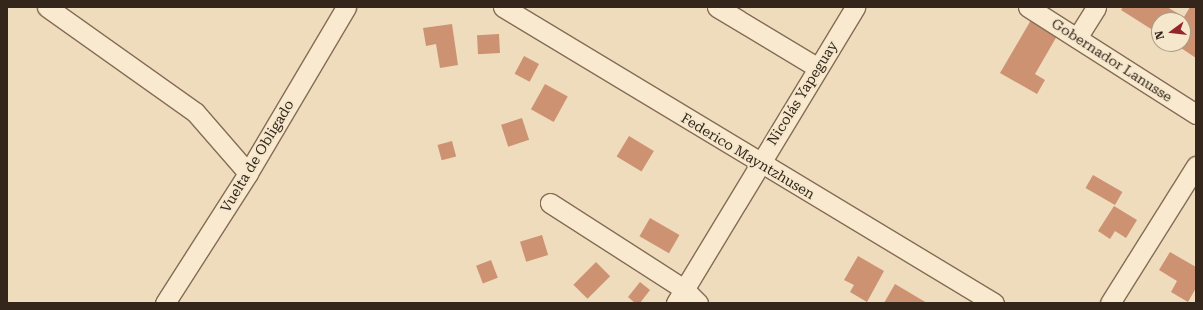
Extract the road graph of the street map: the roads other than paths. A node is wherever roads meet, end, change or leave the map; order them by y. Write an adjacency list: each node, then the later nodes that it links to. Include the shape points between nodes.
1 (47, 7): 13 (street, via 195,112)
2 (346, 7): 13 (street, Vuelta de Obligado)
3 (503, 7): 11 (street, Federico Mayntzhusen)
4 (716, 7): 9 (street)
5 (855, 7): 9 (street, Nicolás Yapeguay)
6 (1028, 7): 8 (street, Gobernador Lanusse)
7 (1096, 7): 8 (street)
8 (1077, 38): 10 (street, Gobernador Lanusse)
9 (818, 68): 11 (street, Nicolás Yapeguay)
10 (1196, 114)
11 (759, 163): 15 (street, Nicolás Yapeguay); 18 (street, Federico Mayntzhusen)
12 (1196, 166): 19 (street)
13 (248, 173): 16 (street, Vuelta de Obligado)
14 (550, 203): 15 (street)
15 (680, 296): 17 (street)
16 (172, 299)
17 (698, 303)
18 (994, 303)
19 (1110, 303)

